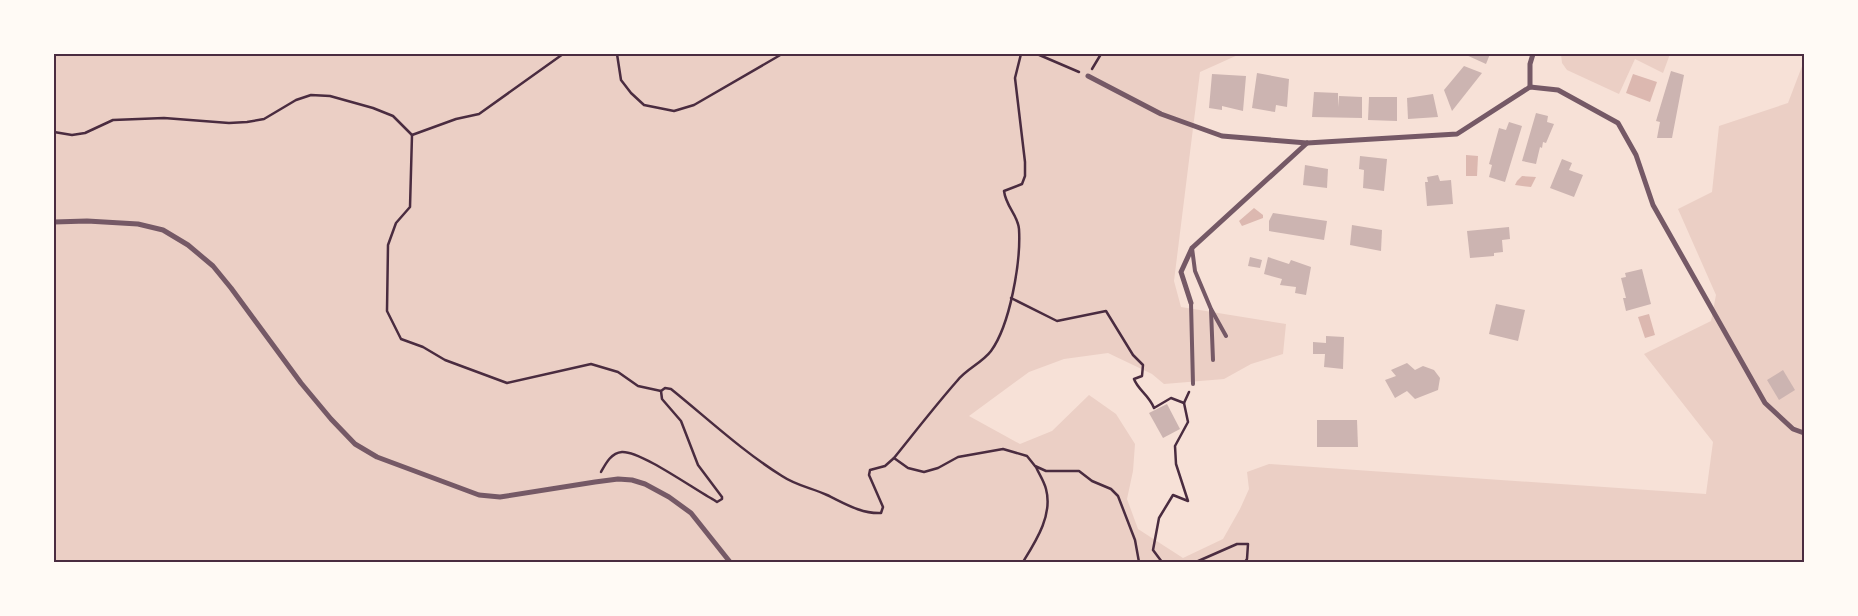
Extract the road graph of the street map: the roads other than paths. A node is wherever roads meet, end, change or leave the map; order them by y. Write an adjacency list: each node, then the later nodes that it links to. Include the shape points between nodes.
1 (1533, 54): 3 (street)
2 (1088, 76): 4 (street, via 1161,114 1222,136)
3 (1530, 87): 4 (street, via 1457,134); 12 (street, via 1558,90 1618,123 1636,155 1652,205 1765,403 1793,429)
4 (1307, 143): 6 (street)
5 (54, 222): 13 (street, via 138,224 163,230 188,245 213,266 331,419 355,444 377,457 479,495 500,497 618,479 632,480 669,497 691,513)
6 (1192, 248): 7 (street, via 1182,272); 8 (lane, via 1195,271)
7 (1191, 303): 11 (lane)
8 (1211, 309): 9 (lane); 10 (lane)
9 (1226, 336)
10 (1213, 360)
11 (1193, 384)
12 (1804, 434)
13 (730, 562)

